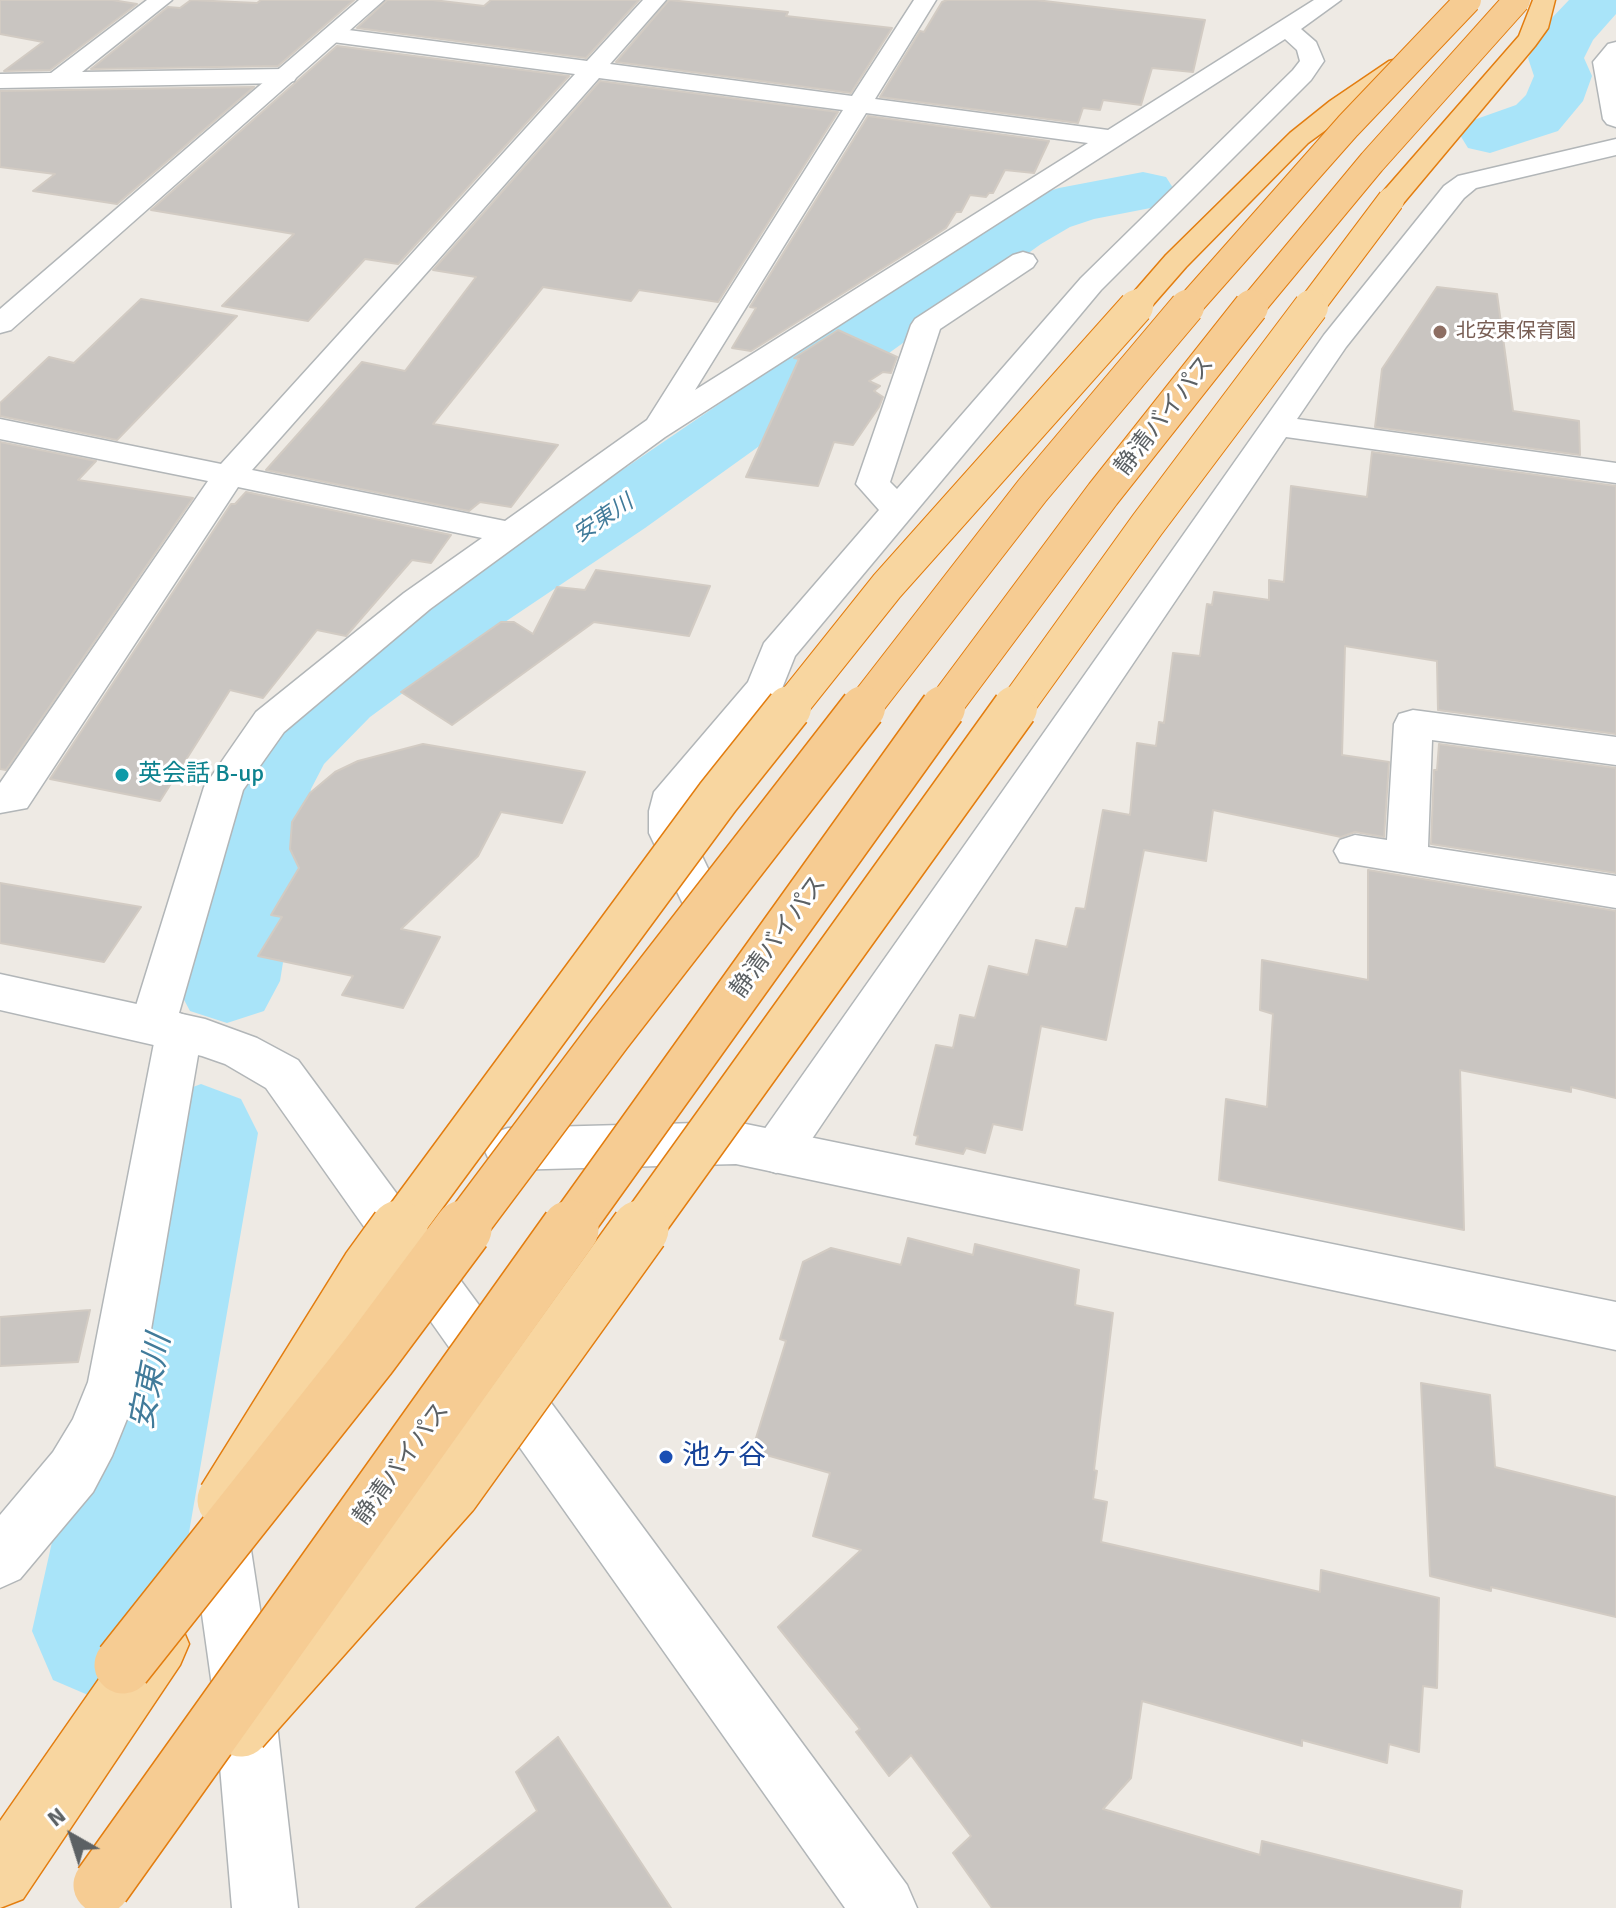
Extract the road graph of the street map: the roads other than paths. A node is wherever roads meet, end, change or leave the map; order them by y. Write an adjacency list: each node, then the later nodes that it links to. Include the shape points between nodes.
1 (161, 0): 17 (street)
2 (373, 0): 12 (street)
3 (655, 0): 15 (street)
4 (925, 0): 19 (street)
5 (1330, 0): 11 (street)
6 (1462, 0): 14 (highway)
7 (1468, 0): 48 (highway, bridge, via 1296,184 1032,491 609,1035 369,1355)
8 (1517, 0): 52 (highway, 静清バイパス, bridge, via 1372,162 1103,494 904,761)
9 (1527, 0): 40 (highway, via 1239,330 923,752)
10 (1544, 0): 52 (highway, bridge, via 1527,41 1391,200 1147,525 451,1492)
11 (1286, 28): 21 (street); 30 (street, via 1308,47 1312,61 1302,75 1091,284)
12 (333, 35): 15 (street); 16 (street)
13 (1616, 49): 20 (street, via 1605,62)
14 (1398, 66): 37 (highway, via 1176,311 1026,488); 48 (highway, bridge, via 1299,138 1176,261 887,586 718,797 370,1269)
15 (592, 69): 19 (street); 29 (street)
16 (285, 76): 17 (street); 24 (street)
17 (58, 79): 18 (street)
18 (0, 81)
19 (858, 105): 21 (street); 27 (street)
20 (1616, 119)
21 (1110, 138): 23 (street)
22 (1616, 147): 25 (street, via 1467,182 1454,192 1335,341)
23 (991, 248): 27 (street); 30 (street, via 926,325 873,484)
24 (0, 324)
25 (1277, 426): 28 (street); 42 (street)
26 (0, 429): 29 (street)
27 (654, 430): 31 (street)
28 (1616, 473)
29 (230, 474): 31 (street); 33 (street, via 13,798)
30 (898, 510): 37 (street, via 777,652 766,687 674,792 670,833)
31 (512, 533): 39 (street, via 417,601 270,722 224,787)
32 (1616, 751): 35 (street, via 1413,724)
33 (0, 798)
34 (1355, 851): 35 (street)
35 (1407, 859): 36 (street)
36 (1616, 892)
37 (702, 900): 41 (highway)
38 (0, 992): 39 (street)
39 (166, 1029): 43 (street, via 241,1051 282,1074); 47 (street, via 115,1382 73,1472)
40 (642, 1146): 41 (street); 42 (street, via 736,1143); 45 (highway)
41 (508, 1149): 43 (highway)
42 (776, 1152): 44 (street)
43 (421, 1265): 45 (street); 46 (highway, via 359,1344)
44 (1616, 1326)
45 (491, 1362): 49 (highway); 54 (street)
46 (222, 1550): 49 (street); 51 (highway)
47 (0, 1559)
48 (123, 1665): 50 (highway)
49 (245, 1707): 52 (highway); 53 (street)
50 (0, 1822)
51 (0, 1876)
52 (97, 1900)
53 (265, 1908)
54 (884, 1908)

